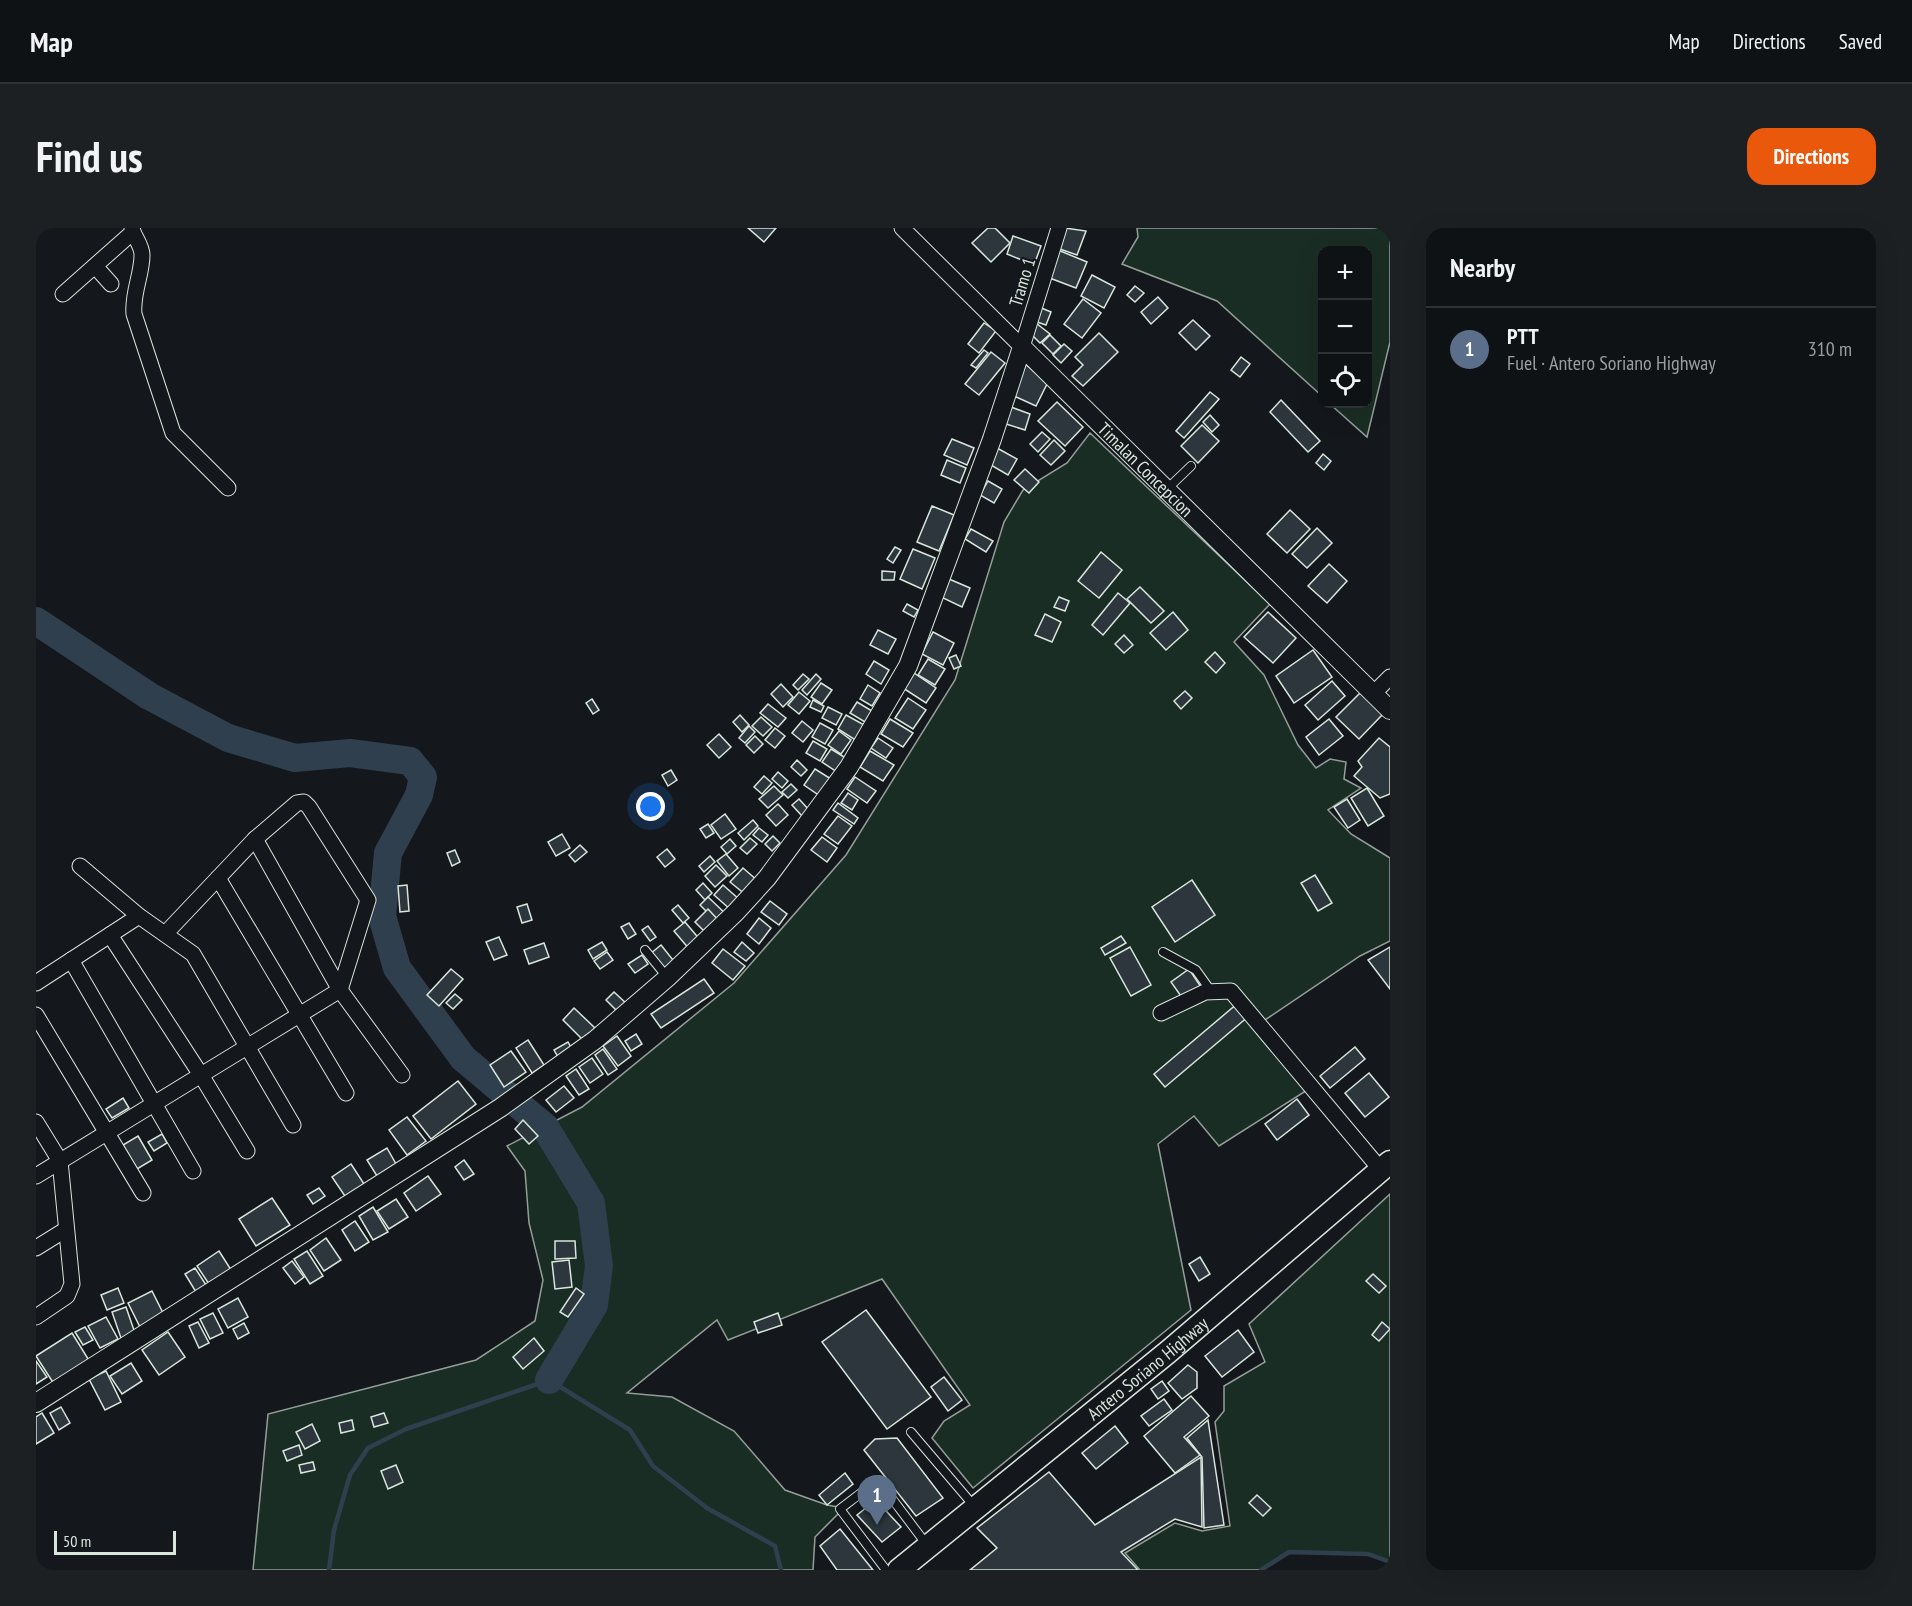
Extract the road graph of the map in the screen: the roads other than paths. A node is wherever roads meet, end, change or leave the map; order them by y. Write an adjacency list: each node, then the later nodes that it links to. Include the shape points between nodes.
1 (902, 228): 7 (street, Timalan Concepcion)
2 (1059, 228): 7 (street, Tramo 1)
3 (132, 230): 4 (street); 9 (street, via 142,253 132,300 134,314 172,433)
4 (95, 266): 5 (street); 6 (street)
5 (111, 284)
6 (63, 294)
7 (1022, 347): 10 (street, Timalan Concepcion); 23 (street, via 908,666 875,726 767,878)
8 (1191, 466): 10 (lane)
9 (228, 488)
10 (1166, 490): 12 (street, Timalan Concepcion)
11 (1390, 677): 12 (street)
12 (1373, 694): 13 (street, Timalan Concepcion)
13 (1390, 710)
14 (255, 839): 16 (street); 25 (street); 25 (street, via 297,803 304,802 367,895 368,904)
15 (80, 866): 17 (street)
16 (218, 878): 18 (street); 29 (street)
17 (139, 916): 18 (street); 19 (street)
18 (165, 934): 30 (street, via 193,954)
19 (110, 935): 22 (street); 31 (street)
20 (645, 950): 23 (lane)
21 (1163, 952): 26 (lane, via 1196,970)
22 (71, 960): 24 (street); 34 (street)
23 (668, 978): 47 (street, via 595,1040 500,1108)
24 (36, 983)
25 (340, 990): 29 (street); 32 (street)
26 (1211, 992): 27 (street); 40 (street, via 1231,991)
27 (1161, 1013)
28 (36, 1015): 37 (street)
29 (298, 1016): 30 (street); 33 (street)
30 (248, 1046): 31 (street); 36 (street)
31 (201, 1075): 34 (street); 38 (street)
32 (402, 1075)
33 (346, 1093)
34 (154, 1103): 37 (street); 41 (street)
35 (36, 1122): 39 (street)
36 (293, 1125)
37 (106, 1132): 39 (street); 43 (street)
38 (246, 1151)
39 (60, 1161): 42 (street); 44 (street)
40 (1386, 1166): 49 (main road, Antero Soriano Highway, via 1168,1352)
41 (193, 1171)
42 (36, 1176)
43 (143, 1193)
44 (65, 1230): 45 (street); 46 (street, via 72,1284 67,1296)
45 (36, 1248)
46 (36, 1317)
47 (36, 1403)
48 (911, 1432): 49 (lane)
49 (976, 1508): 50 (main road, Antero Soriano Highway)
50 (928, 1547): 51 (lane, via 878,1480 840,1509); 52 (main road, Antero Soriano Highway)
51 (886, 1570)
52 (899, 1570)

